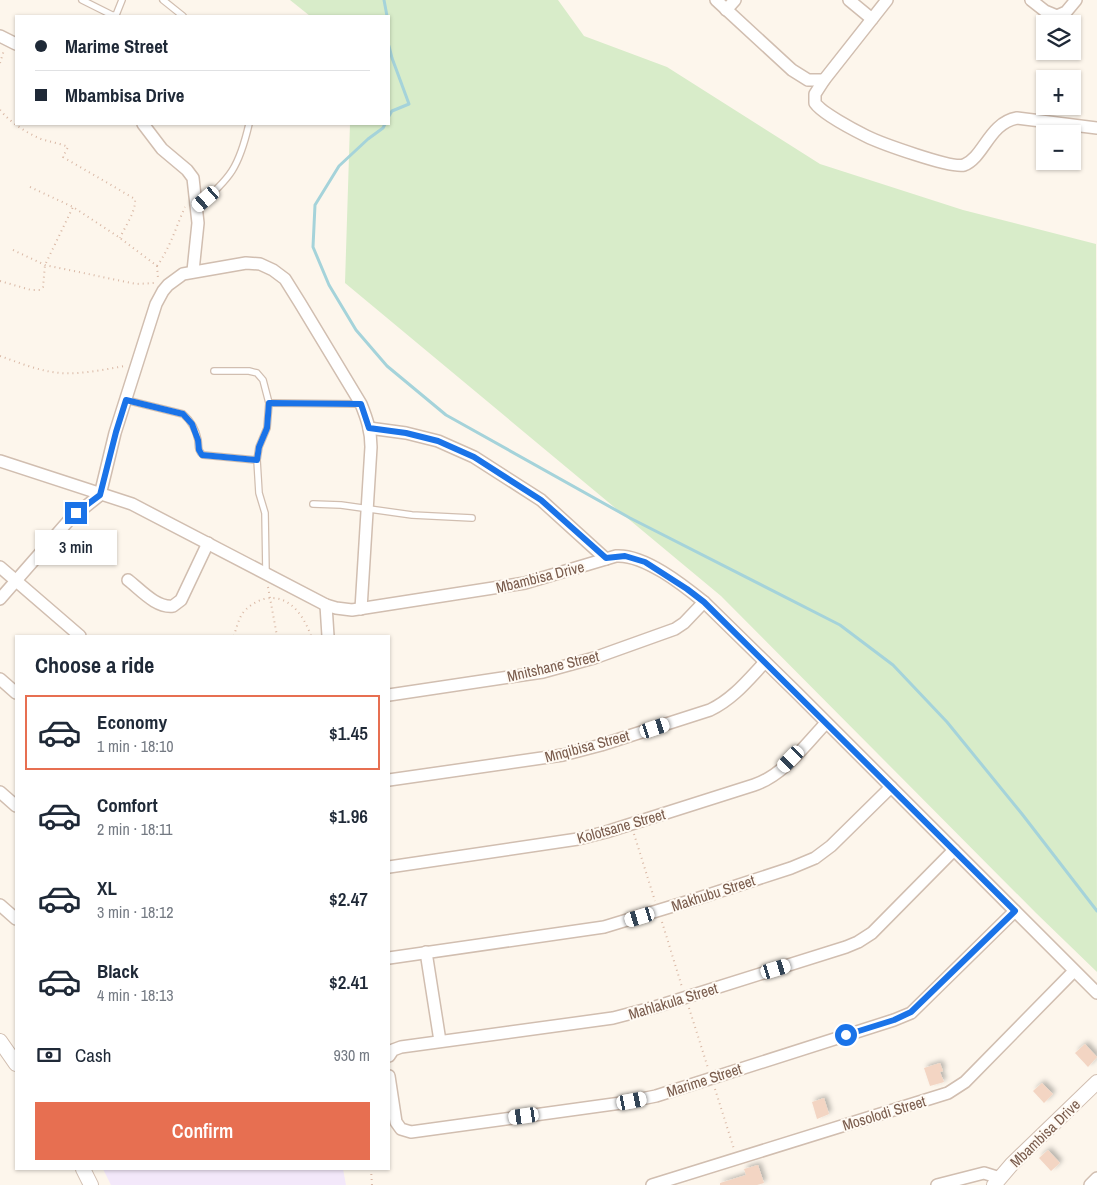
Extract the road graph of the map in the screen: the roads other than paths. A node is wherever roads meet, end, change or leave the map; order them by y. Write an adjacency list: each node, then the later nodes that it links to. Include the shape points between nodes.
1 (82, 0): 2 (lane, via 116,15)
2 (122, 0)
3 (163, 0): 11 (lane)
4 (716, 0): 10 (street)
5 (735, 0): 10 (street)
6 (848, 0): 12 (street)
7 (887, 0): 12 (street)
8 (1030, 0): 9 (street, via 1057,16 1066,12)
9 (1076, 0)
10 (726, 10): 13 (street, via 792,70 808,80)
11 (182, 15)
12 (872, 19): 13 (street)
13 (824, 80): 16 (street, via 814,98 824,111 867,137 958,166 971,160 998,126 1012,118)
14 (144, 125): 17 (street, via 162,149 193,178)
15 (249, 125): 17 (lane, via 235,169)
16 (1097, 128)
17 (197, 207): 18 (street)
18 (193, 271): 20 (street, via 176,278 163,290); 22 (street, via 253,263 266,266 285,279)
19 (214, 371): 21 (lane, via 257,373 263,380)
20 (126, 400): 24 (lane, via 183,414 192,424 202,455); 26 (street)
21 (269, 403): 22 (lane); 24 (lane, via 267,428)
22 (361, 404): 23 (street)
23 (369, 428): 28 (street); 31 (street, via 438,441 474,457 541,500)
24 (257, 460): 33 (lane, via 265,512)
25 (0, 461): 26 (street, Mbambisa Drive)
26 (100, 495): 30 (street, Mbambisa Drive, via 132,504); 34 (street, via 70,519)
27 (314, 504): 28 (lane)
28 (368, 508): 29 (lane, via 412,515); 39 (street)
29 (472, 518)
30 (208, 543): 33 (street, Mbambisa Drive); 35 (street, via 181,600 173,606 157,603)
31 (606, 558): 37 (street, Mbambisa Drive, via 625,556 645,562); 39 (street, Mbambisa Drive, via 525,583)
32 (0, 567): 34 (street)
33 (266, 572): 38 (street, Mbambisa Drive)
34 (16, 580): 36 (street); 40 (street)
35 (128, 580)
36 (0, 599)
37 (704, 602): 42 (street, Mbambisa Drive); 45 (street, Mnitshane Street, via 675,629 594,658 521,676)
38 (326, 604): 39 (street, Mbambisa Drive, via 344,609); 41 (street)
39 (361, 608)
40 (79, 635)
41 (328, 635)
42 (765, 662): 46 (street, Mbambisa Drive); 47 (street, Mnqibisa Street, via 729,700 710,710 601,745 540,759)
43 (0, 679): 44 (street)
44 (15, 692)
45 (390, 695)
46 (826, 723): 48 (street, Mbambisa Drive); 52 (street, Kolotsane Street, via 779,771 754,785 578,839)
47 (390, 780)
48 (891, 787): 51 (street, Mbambisa Drive); 56 (street, Makhubu Street, via 831,846 815,858 791,868 604,927)
49 (0, 792): 50 (street)
50 (15, 805)
51 (954, 850): 54 (street, Mbambisa Drive); 61 (street, Mahlakula Street, via 872,933 846,947 613,1018)
52 (390, 867)
53 (0, 905): 55 (street)
54 (1015, 911): 58 (street, Mbambisa Drive); 65 (street, Marime Street, via 911,1012 656,1096 411,1132 401,1129 396,1122)
55 (15, 918)
56 (426, 952): 57 (street, Makhubu Street); 61 (street)
57 (390, 958)
58 (1074, 971): 59 (street, Mbambisa Drive); 70 (street, Mosolodi Street, via 957,1088)
59 (1097, 993)
60 (0, 1041): 63 (street)
61 (440, 1041): 62 (street, via 401,1047)
62 (390, 1054)
63 (15, 1060)
64 (1097, 1082): 68 (street, Mbambisa Drive)
65 (390, 1083)
66 (84, 1170): 69 (street)
67 (1097, 1178): 72 (street)
68 (997, 1181): 71 (street, via 984,1173)
69 (91, 1185)
70 (652, 1185)
71 (937, 1185)
72 (1090, 1185)

